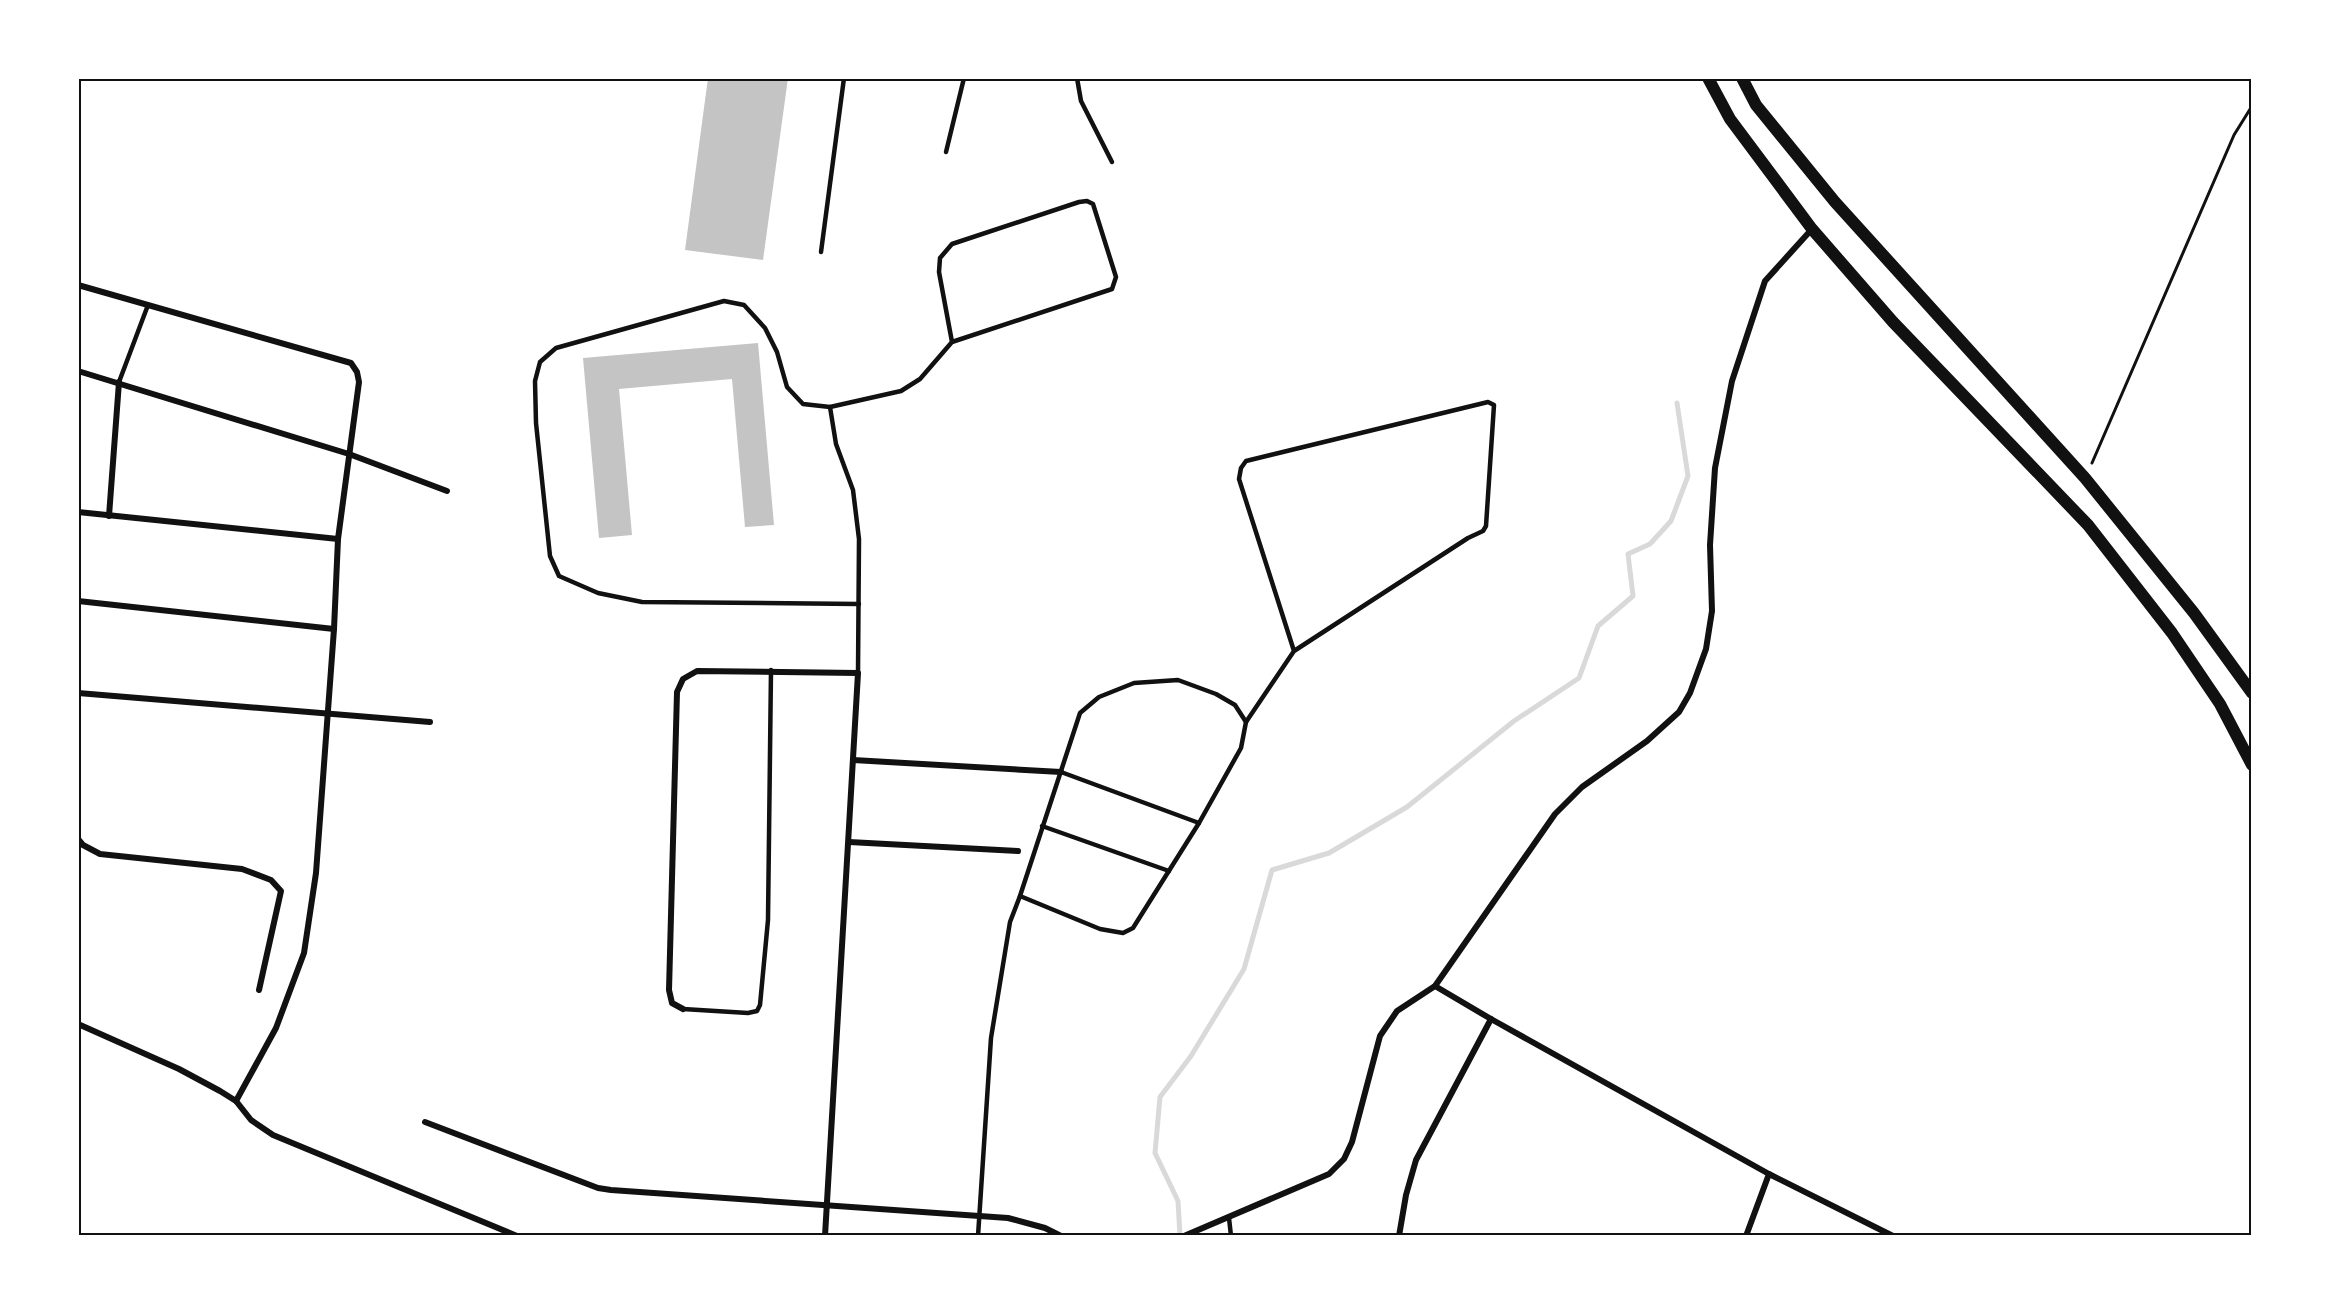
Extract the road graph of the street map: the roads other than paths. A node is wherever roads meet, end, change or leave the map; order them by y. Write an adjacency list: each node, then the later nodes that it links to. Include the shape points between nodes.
1 (844, 78): 9 (lane)
2 (964, 78): 6 (lane)
3 (1077, 78): 7 (lane, via 1082,101)
4 (1708, 78): 8 (main road, via 1730,119)
5 (1742, 78): 28 (main road, via 1756,105 1835,202 2085,478 2194,613)
6 (946, 152)
7 (1112, 162)
8 (1812, 229): 33 (main road, via 1893,322 2088,525 2172,633 2220,704); 42 (street, via 1765,281 1732,381 1715,468 1710,545 1712,611 1706,649 1690,693 1679,712 1647,741 1582,787 1555,814)
9 (821, 252)
10 (78, 285): 11 (street)
11 (148, 305): 14 (lane); 16 (street, via 351,363 359,382)
12 (951, 342): 12 (lane, via 939,272 940,258 951,244 1079,202 1093,204 1116,278 1112,289); 15 (lane, via 920,379 901,391)
13 (78, 370): 14 (street)
14 (119, 382): 16 (street); 19 (street)
15 (830, 407): 22 (lane, via 836,444 853,490 859,539); 22 (lane, via 803,404 787,387 765,328 744,305 724,301 556,348 540,362 535,381 550,556 560,576 598,593 642,602)
16 (349, 454): 17 (street); 20 (street)
17 (447, 491)
18 (78, 512): 19 (street)
19 (109, 516): 20 (street)
20 (338, 539): 23 (street)
21 (78, 601): 23 (street)
22 (859, 604): 26 (lane)
23 (334, 629): 29 (street)
24 (1294, 651): 24 (lane, via 1483,531 1494,405 1488,402 1245,461 1239,479); 31 (lane)
25 (771, 670): 26 (street); 44 (lane, via 768,920 760,1005 757,1011 748,1013); 44 (street, via 696,671 683,679 677,692 669,990 672,1003)
26 (858, 673): 32 (street)
27 (78, 693): 29 (street)
28 (2252, 693)
29 (327, 714): 30 (street); 47 (street, via 316,873 304,953 276,1028)
30 (430, 722)
31 (1246, 722): 34 (lane, via 1235,705 1178,680 1134,683 1099,697 1080,713); 35 (lane, via 1241,748)
32 (854, 760): 34 (street); 38 (street)
33 (2252, 765)
34 (1060, 772): 35 (lane); 36 (lane)
35 (1199, 823): 40 (lane)
36 (1042, 826): 40 (lane); 41 (lane)
37 (78, 839): 43 (street, via 100,854 242,869 271,880 281,891)
38 (849, 842): 39 (street); 50 (street)
39 (1018, 851)
40 (1169, 871): 41 (lane, via 1139,920 1123,933 1100,929)
41 (1020, 897): 51 (lane, via 1010,922 990,1038)
42 (1435, 986): 45 (street); 52 (street, via 1397,1011 1380,1036 1344,1159 1329,1174)
43 (259, 990)
44 (683, 1010)
45 (1491, 1019): 49 (street); 59 (street, via 1416,1160)
46 (78, 1024): 47 (street, via 178,1069)
47 (236, 1101): 53 (street, via 251,1120 273,1135)
48 (425, 1122): 50 (street, via 598,1188)
49 (1769, 1174): 60 (street); 61 (street)
50 (828, 1207): 51 (street); 54 (street)
51 (980, 1216): 55 (lane); 56 (street, via 1026,1221)
52 (1229, 1218): 57 (street); 58 (lane)
53 (517, 1236)
54 (825, 1236)
55 (978, 1236)
56 (1061, 1236)
57 (1184, 1236)
58 (1231, 1236)
59 (1399, 1236)
60 (1746, 1236)
61 (1893, 1236)

